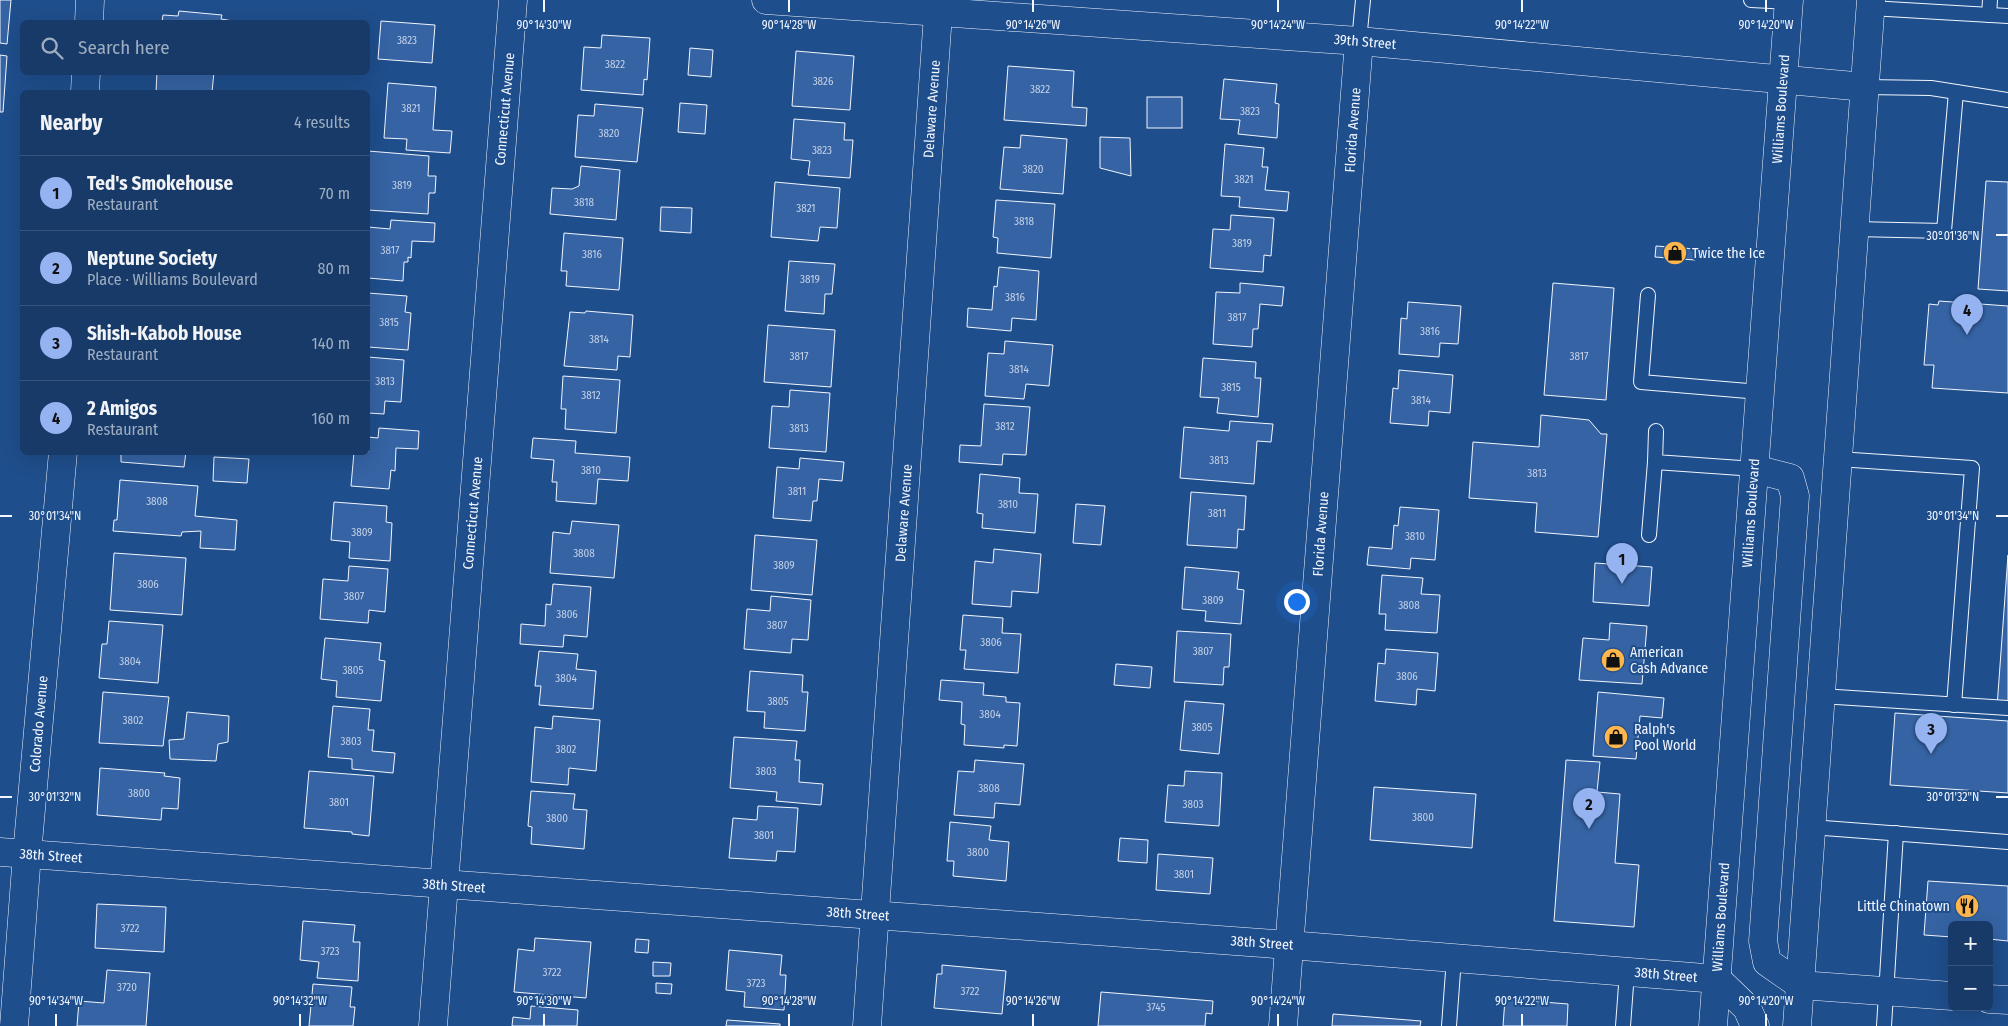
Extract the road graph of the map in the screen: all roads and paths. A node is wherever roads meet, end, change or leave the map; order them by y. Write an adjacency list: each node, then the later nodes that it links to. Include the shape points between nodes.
1 (90, 0): 12 (street)
2 (513, 0): 37 (street, Connecticut Avenue)
3 (766, 0): 9 (street, 39th Street)
4 (1363, 0): 13 (lane)
5 (1751, 0): 7 (lane)
6 (1990, 0): 10 (lane)
7 (1789, 1): 15 (street, Williams Boulevard)
8 (1871, 4): 10 (lane); 16 (street)
9 (939, 7): 13 (street, 39th Street); 38 (street, Delaware Avenue)
10 (1989, 15): 11 (lane)
11 (2008, 16)
12 (89, 20)
13 (1360, 41): 15 (street, 39th Street); 39 (street, Florida Avenue)
14 (86, 75): 17 (street)
15 (1784, 81): 16 (street, 39th Street); 22 (street, Williams Boulevard)
16 (1864, 87): 18 (lane, via 1931,88); 20 (street)
17 (85, 90)
18 (1956, 92): 19 (lane); 20 (lane, via 1944,232)
19 (2008, 100)
20 (1854, 229): 25 (street)
21 (1648, 295): 22 (lane, via 1641,382)
22 (1760, 392): 27 (street, Williams Boulevard)
23 (1656, 431): 26 (lane)
24 (63, 455): 36 (street, Colorado Avenue)
25 (1838, 459): 29 (street); 30 (lane, via 1972,468)
26 (1655, 462): 27 (lane); 28 (lane)
27 (1754, 469): 42 (street, Williams Boulevard); 43 (street, via 1790,478 1795,496 1763,941 1767,962)
28 (1649, 535)
29 (1820, 696): 30 (lane); 32 (street)
30 (1954, 705): 31 (lane)
31 (2008, 708)
32 (1811, 826): 33 (lane); 43 (street)
33 (1896, 833): 34 (lane); 44 (lane)
34 (2008, 842)
35 (0, 852): 36 (street, 38th Street)
36 (27, 854): 37 (street, 38th Street); 48 (street, Colorado Avenue)
37 (443, 885): 38 (street, 38th Street); 49 (street, Connecticut Avenue)
38 (876, 916): 39 (street, 38th Street); 50 (street, Delaware Avenue)
39 (1289, 945): 40 (street, 38th Street); 51 (street, Florida Avenue)
40 (1454, 958): 41 (street, 38th Street); 52 (lane)
41 (1626, 972): 42 (street, 38th Street); 53 (lane)
42 (1717, 979): 54 (street, Williams Boulevard); 55 (street, via 1747,1008)
43 (1800, 985): 44 (street); 56 (street)
44 (1885, 992): 45 (street); 57 (lane)
45 (1948, 996)
46 (1993, 999): 47 (street)
47 (2008, 1000)
48 (14, 1026)
49 (433, 1026)
50 (867, 1026)
51 (1283, 1026)
52 (1449, 1026)
53 (1622, 1026)
54 (1713, 1026)
55 (1755, 1026)
56 (1797, 1026)
57 (1884, 1026)

